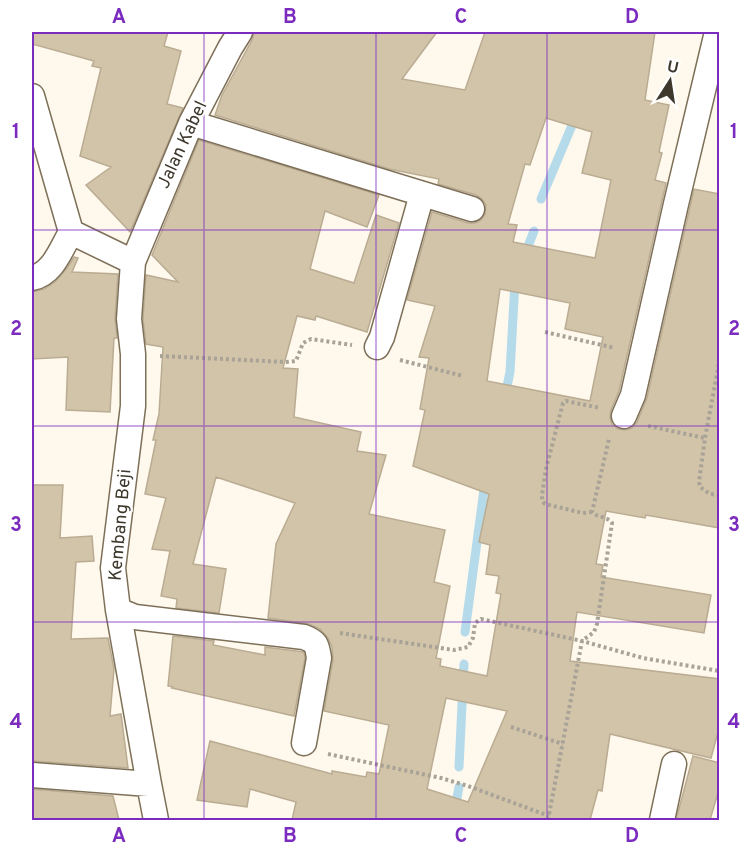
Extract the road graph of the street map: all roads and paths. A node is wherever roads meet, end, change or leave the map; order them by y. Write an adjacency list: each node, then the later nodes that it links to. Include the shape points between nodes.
1 (240, 32): 4 (street, Jalan Kabel)
2 (717, 32): 13 (street)
3 (32, 96): 7 (street)
4 (191, 123): 5 (street); 8 (street, Jalan Kabel)
5 (422, 194): 6 (street); 11 (street)
6 (472, 209)
7 (71, 232): 8 (street); 9 (street, via 50,268)
8 (133, 262): 12 (street, Kembang Beji, via 129,319)
9 (32, 278)
10 (545, 332): 13 (path)
11 (377, 347): 12 (path, via 311,339 303,343 296,361 286,363); 15 (path, via 389,356)
12 (133, 354): 20 (street, Kembang Beji, via 132,415 113,568)
13 (642, 355): 16 (street)
14 (720, 358): 17 (path)
15 (463, 376)
16 (624, 416): 17 (path, via 637,424); 19 (path, via 612,432); 19 (path, via 566,401 560,408 542,501)
17 (705, 438): 18 (path, via 700,487)
18 (720, 495)
19 (592, 512): 22 (path, via 609,519 612,530 597,624 594,632)
20 (118, 610): 25 (street, via 135,616 313,640 319,658); 29 (street, Kembang Beji)
21 (481, 619): 22 (path)
22 (582, 641): 23 (path, via 643,658); 26 (path)
23 (720, 671)
24 (512, 727): 26 (path)
25 (304, 743): 30 (path, via 309,750 468,786)
26 (563, 744): 30 (path)
27 (674, 764): 32 (street)
28 (32, 775): 29 (street)
29 (148, 784): 31 (street, Kembang Beji)
30 (549, 818)
31 (156, 820)
32 (662, 820)

